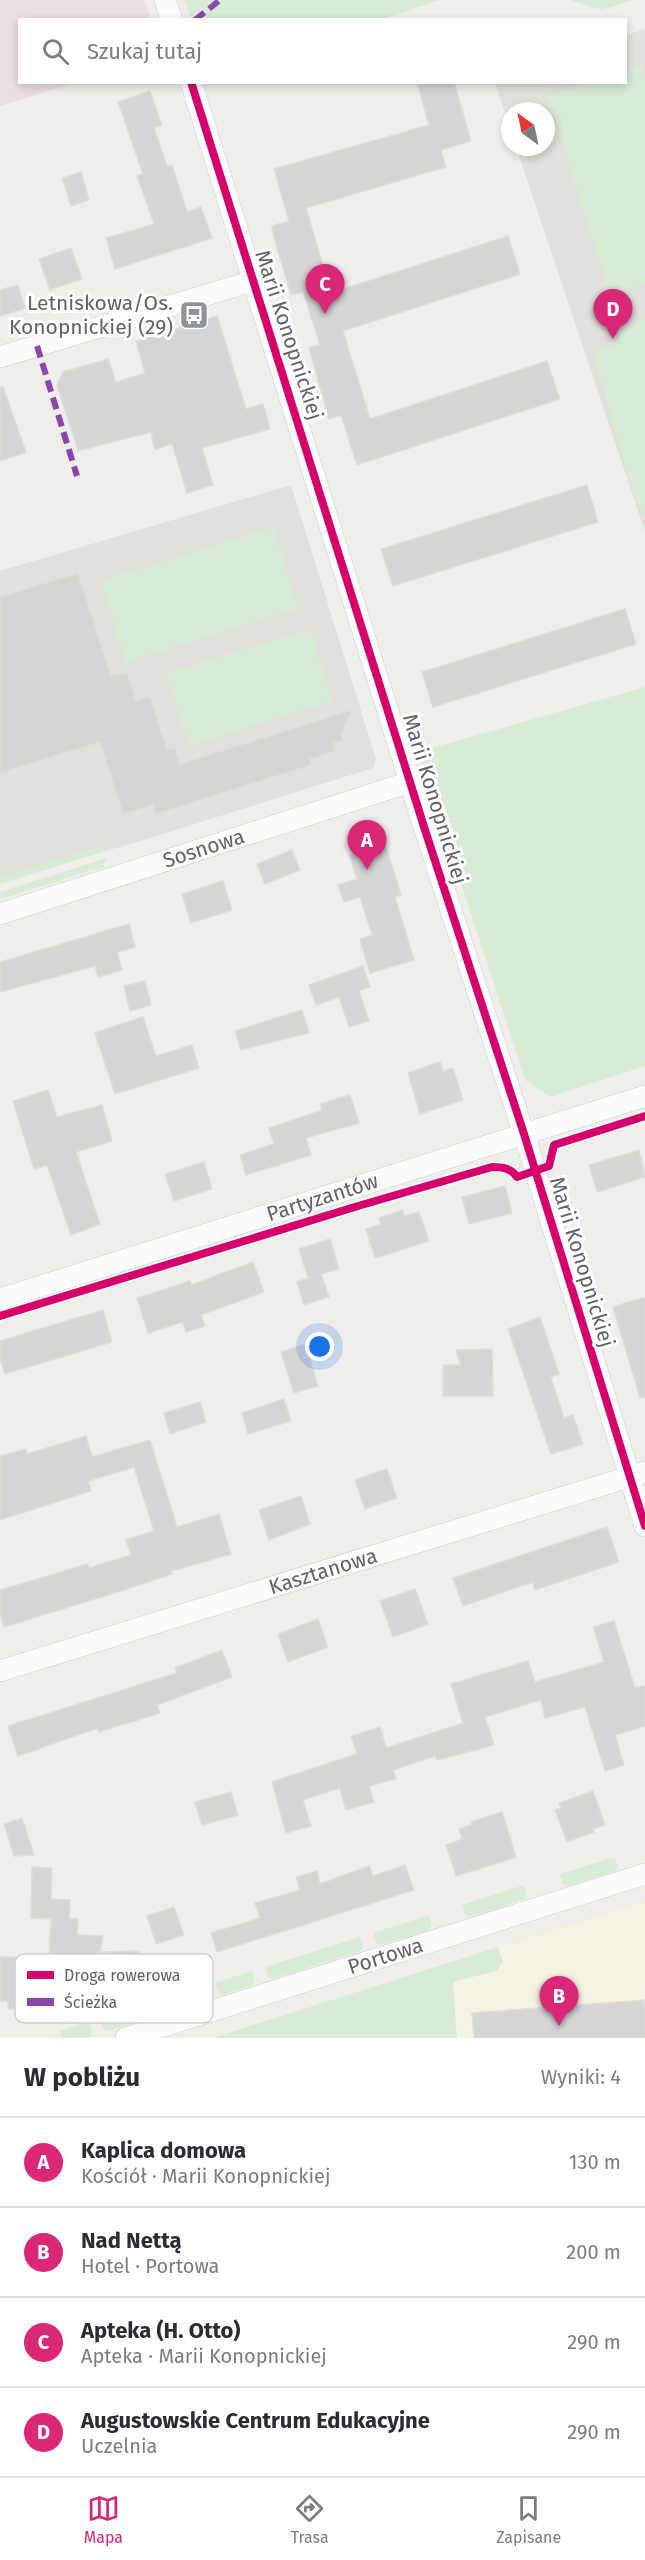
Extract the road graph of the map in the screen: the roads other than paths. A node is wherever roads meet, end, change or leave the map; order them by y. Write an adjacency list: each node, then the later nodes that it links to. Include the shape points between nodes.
1 (165, 0): 2 (street)
2 (171, 18)
3 (192, 84): 4 (street, Marii Konopnickiej)
4 (253, 281): 5 (street); 6 (street, Marii Konopnickiej)
5 (0, 357)
6 (410, 782): 7 (street, Sosnowa); 9 (street, Marii Konopnickiej)
7 (0, 914)
8 (645, 1096): 9 (street, Partyzantów)
9 (524, 1134): 10 (street, Partyzantów); 11 (street, Marii Konopnickiej)
10 (0, 1299)
11 (637, 1475): 12 (street, Marii Konopnickiej); 13 (street, Kasztanowa)
12 (645, 1526)
13 (0, 1671)
14 (645, 1874): 15 (street, Portowa)
15 (213, 2011)
16 (173, 2023): 17 (street, Portowa)
17 (126, 2038)

